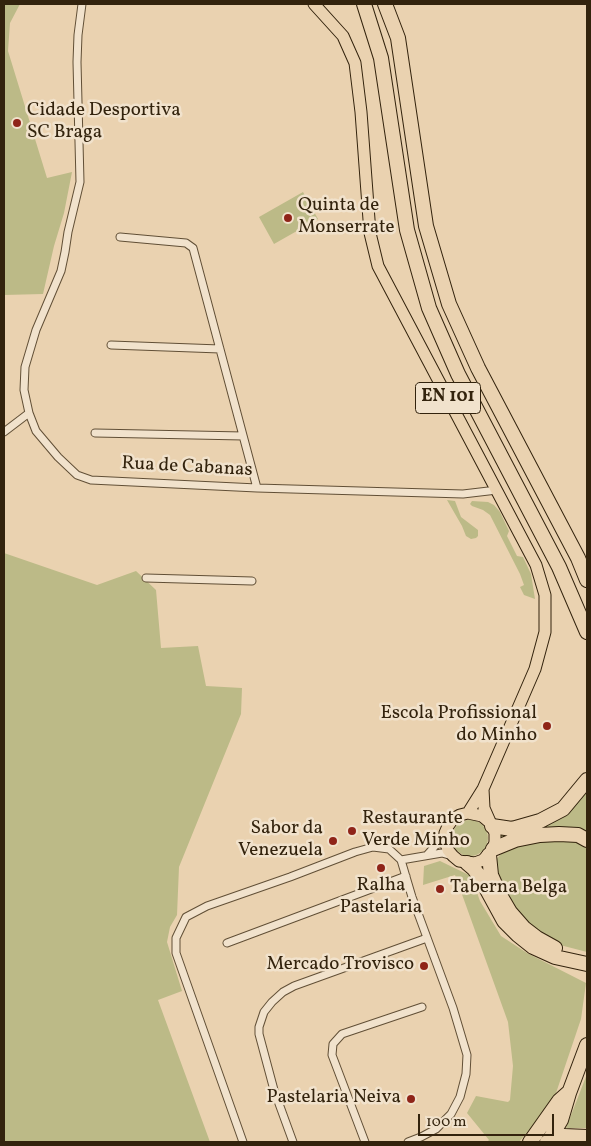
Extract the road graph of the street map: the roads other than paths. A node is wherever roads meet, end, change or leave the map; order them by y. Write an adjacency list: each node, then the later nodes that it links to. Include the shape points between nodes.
1 (82, 4): 8 (street, Rua de Cabanas, via 77,62 80,182 62,265 25,367 24,390)
2 (314, 4): 13 (main road, EN 101, via 343,36 355,63 362,112 370,233 378,266)
3 (364, 4): 17 (highway, EN 101, via 381,58 407,230 429,308 458,374 559,567)
4 (385, 4): 15 (highway, EN 101, via 398,38 426,226 449,304 478,368)
5 (120, 237): 7 (street, via 186,243 193,248)
6 (111, 345): 7 (street)
7 (220, 349): 11 (street)
8 (29, 413): 9 (street); 12 (street, Rua de Cabanas, via 36,431 58,457 77,475 91,480)
9 (4, 432)
10 (95, 432): 11 (street)
11 (243, 436): 12 (street)
12 (257, 488): 13 (street, Rua de Cabanas, via 463,494)
13 (497, 490): 19 (main road, EN 101, via 536,565 545,595 545,632 535,669)
14 (146, 578): 16 (street)
15 (587, 580)
16 (252, 581)
17 (586, 632)
18 (587, 780): 21 (highway, via 563,809 540,821 512,830)
19 (483, 789): 20 (main road, EN 101); 21 (main road, EN 101, via 484,808)
20 (468, 813): 21 (main road, via 482,816); 23 (main road, EN 101, via 453,819 445,833)
21 (490, 823): 24 (main road, EN 101, via 495,834)
22 (587, 840): 24 (highway, via 578,835 540,835 515,840)
23 (445, 842): 25 (street, via 436,845); 26 (main road)
24 (491, 852): 28 (main road, via 482,860); 32 (highway, via 491,876 510,912 524,928 558,949)
25 (426, 855): 26 (street, via 442,853); 27 (street)
26 (453, 856): 28 (main road)
27 (401, 860): 29 (street); 38 (street, via 389,849 373,846 186,916 176,938 176,953)
28 (467, 863): 33 (highway, via 480,877 504,921 518,935 533,947 555,957)
29 (406, 876): 30 (street); 31 (street)
30 (427, 938): 39 (street, via 294,986 283,992 264,1012 259,1034 274,1090); 41 (street, via 467,1055 466,1074 451,1114 436,1129)
31 (226, 943)
32 (587, 957)
33 (587, 964)
34 (422, 1007): 40 (street, via 342,1034 334,1040 332,1055)
35 (587, 1045): 36 (highway)
36 (569, 1093): 42 (highway, via 559,1101); 43 (highway, via 561,1120)
37 (587, 1137): 43 (highway, via 564,1136)
38 (243, 1142)
39 (293, 1142)
40 (365, 1142)
41 (408, 1142)
42 (530, 1142)
43 (548, 1142)

